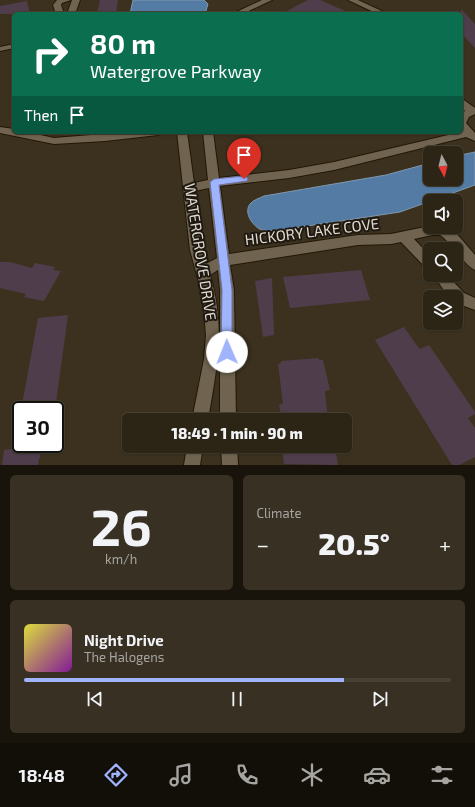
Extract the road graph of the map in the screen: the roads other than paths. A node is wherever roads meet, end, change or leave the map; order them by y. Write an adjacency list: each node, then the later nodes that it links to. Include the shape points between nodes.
1 (67, 0): 5 (street, via 60,1 57,5)
2 (76, 0): 6 (street)
3 (268, 0): 7 (street)
4 (352, 0): 8 (street)
5 (59, 12)
6 (72, 12)
7 (241, 12)
8 (379, 12)
9 (12, 46): 10 (street)
10 (0, 49)
11 (463, 103): 12 (street)
12 (473, 112): 13 (street)
13 (463, 117)
14 (463, 126): 21 (street)
15 (0, 130): 16 (street)
16 (12, 132)
17 (20, 134): 18 (street, via 54,141)
18 (140, 134)
19 (182, 134): 23 (street, WATERGROVE DRIVE)
20 (208, 134): 22 (street)
21 (471, 136): 22 (street, via 290,174)
22 (214, 182): 23 (street); 26 (street)
23 (189, 188): 28 (street, WATERGROVE DRIVE, via 196,250)
24 (404, 237): 25 (street); 26 (street, HICKORY LAKE COVE, via 358,240); 27 (street, HICKORY LAKE COVE, via 442,230 452,237)
25 (423, 257)
26 (224, 260): 28 (street, HICKORY LAKE COVE); 32 (street, via 227,290)
27 (475, 264)
28 (203, 272): 31 (street, WATERGROVE DRIVE, via 210,297 213,336)
29 (444, 282): 30 (street, via 466,303)
30 (475, 304)
31 (201, 413)
32 (228, 413)
33 (194, 453): 35 (street)
34 (229, 453): 36 (street)
35 (192, 465)
36 (230, 465)

